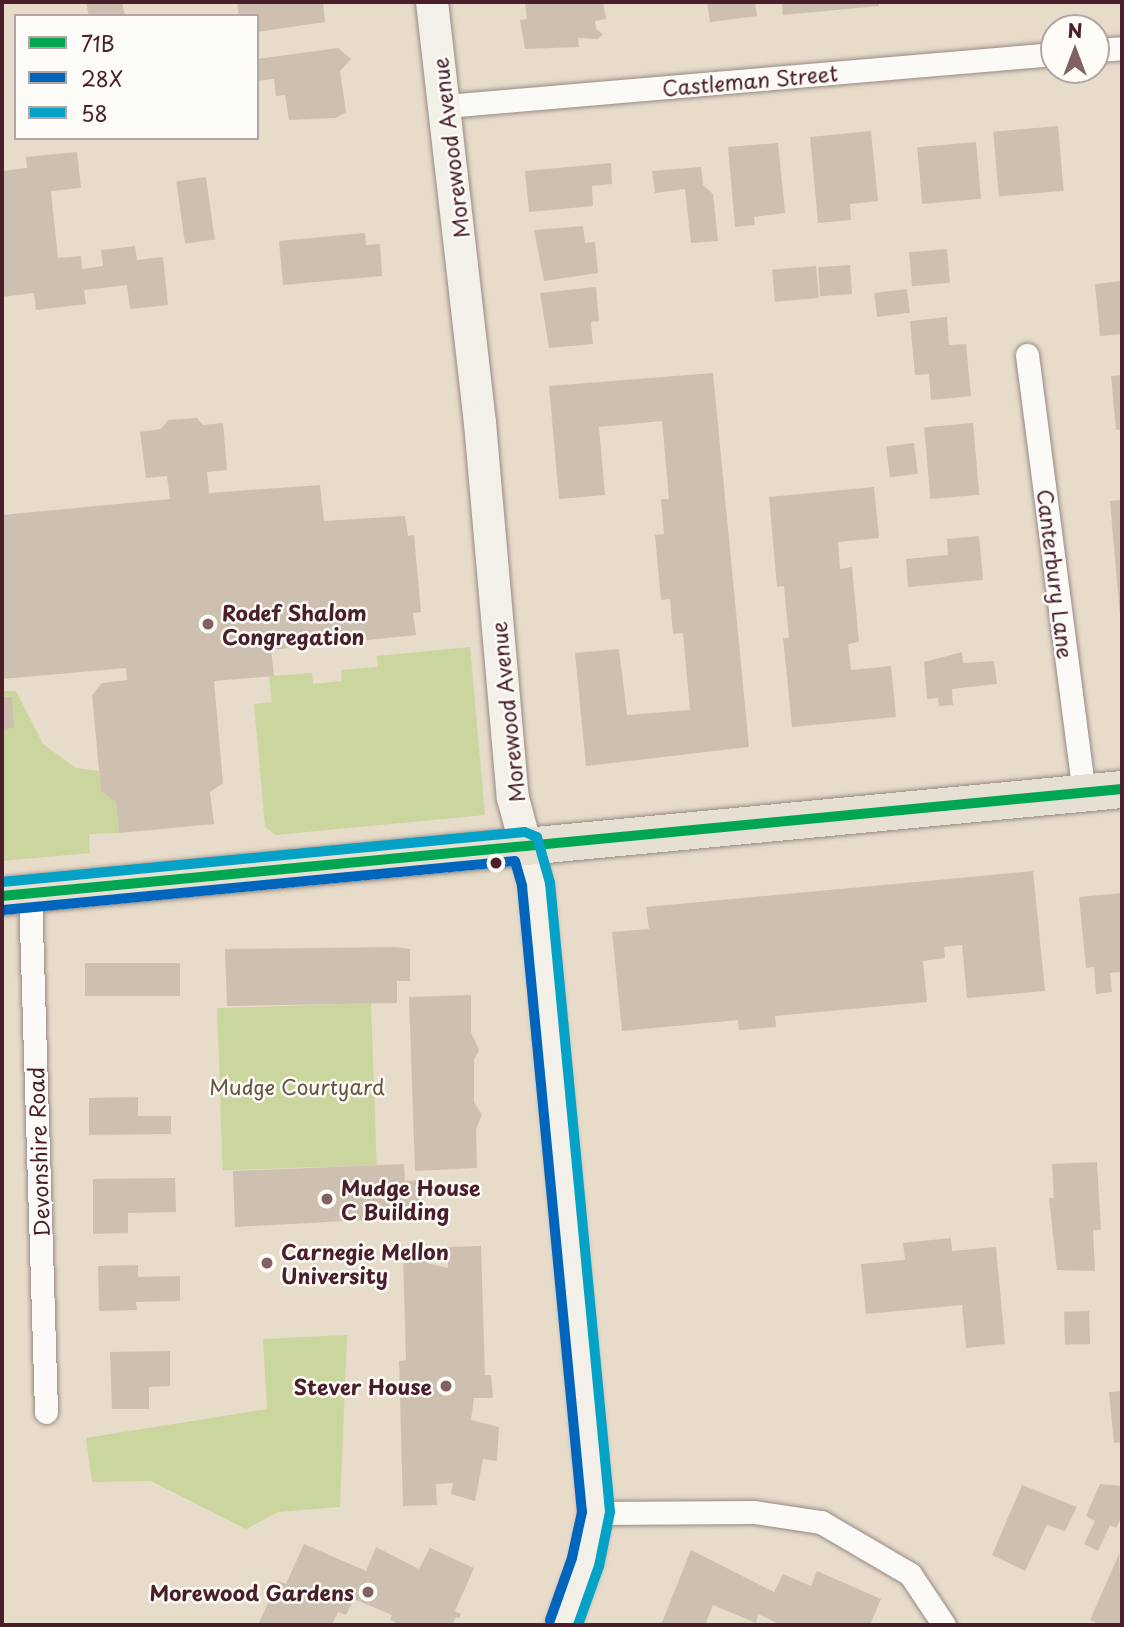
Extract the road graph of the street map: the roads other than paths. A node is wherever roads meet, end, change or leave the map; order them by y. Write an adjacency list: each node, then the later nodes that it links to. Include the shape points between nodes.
1 (432, 2): 3 (main road, Morewood Avenue)
2 (1040, 55): 3 (street, Castleman Street)
3 (446, 106): 7 (main road, Morewood Avenue, via 513,798)
4 (1027, 355): 6 (street, Canterbury Lane)
5 (1122, 789): 6 (highway)
6 (1084, 793): 7 (highway)
7 (526, 846): 8 (highway); 10 (main road, Morewood Avenue, via 536,884)
8 (16, 894): 9 (street, Devonshire Road)
9 (46, 1412)
10 (596, 1513): 11 (main road, Morewood Avenue, via 586,1562); 12 (street, via 754,1512 821,1522 910,1574)
11 (563, 1625)
12 (944, 1625)

